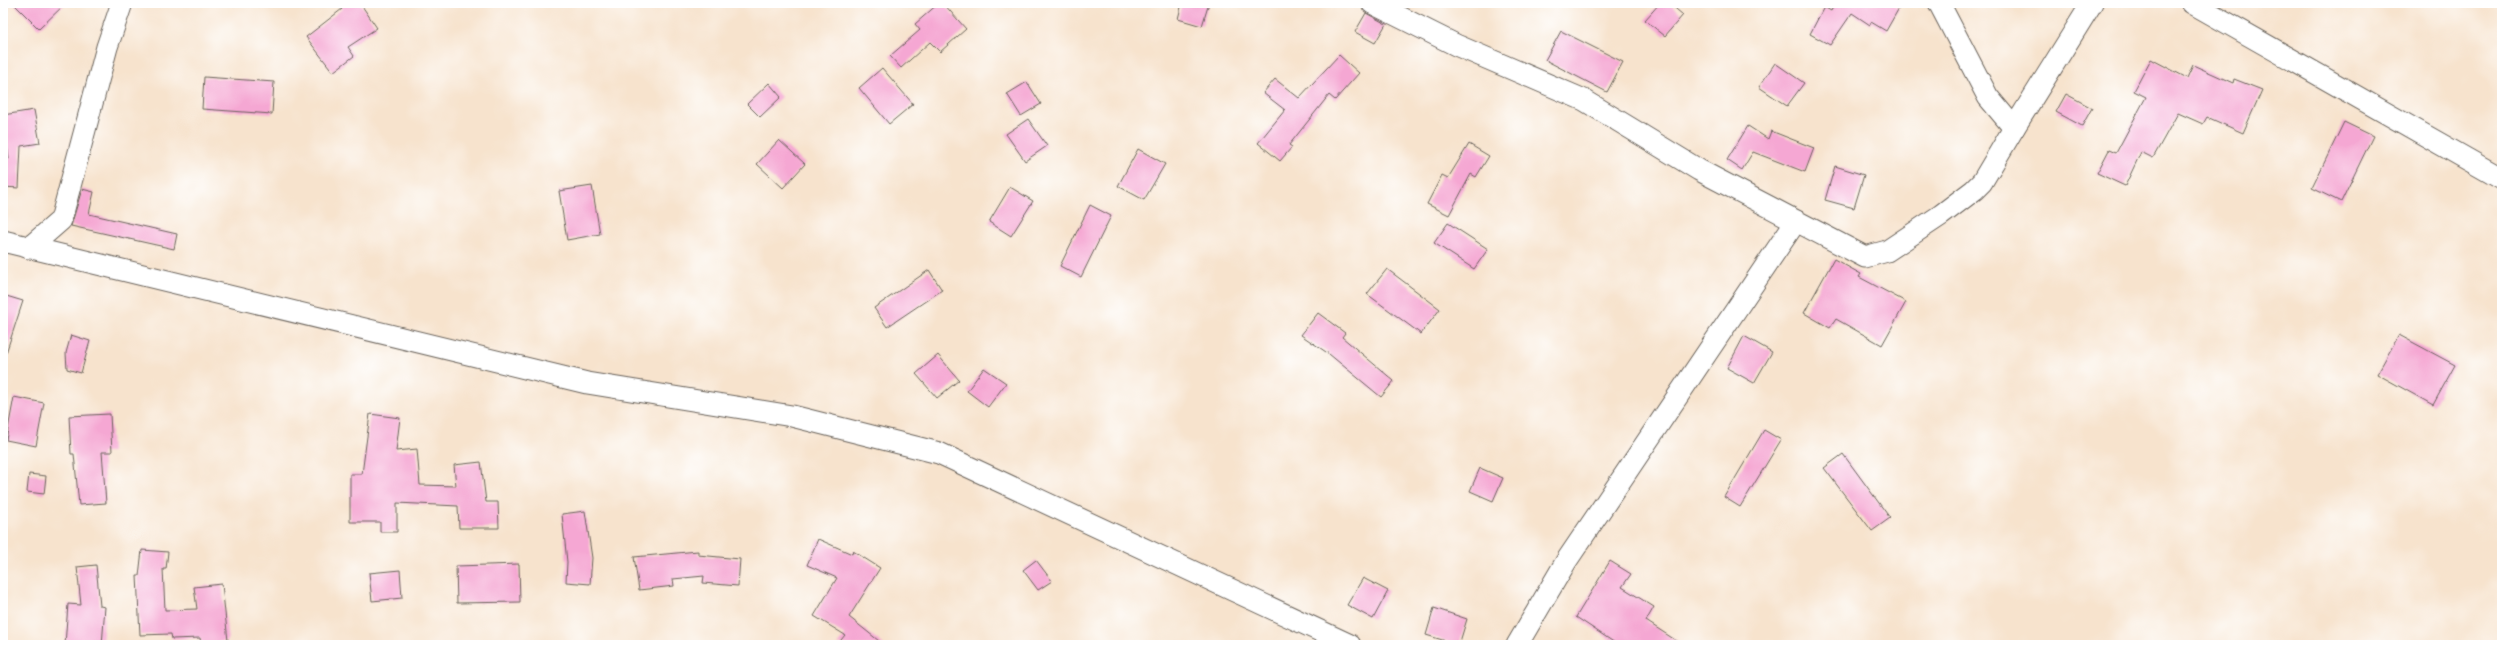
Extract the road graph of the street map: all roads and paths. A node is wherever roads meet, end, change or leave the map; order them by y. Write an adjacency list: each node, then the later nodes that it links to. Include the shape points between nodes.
1 (122, 3): 10 (street, via 107,47 61,220)
2 (1372, 3): 8 (street, via 1456,45 1584,100 1699,170)
3 (1939, 3): 6 (street, via 1988,97)
4 (2092, 3): 6 (street)
5 (2192, 3): 7 (street)
6 (2014, 128): 8 (street, via 1982,182 1974,190 1887,251 1865,257)
7 (2502, 179)
8 (1796, 221): 12 (street, via 1567,560)
9 (3, 241): 10 (street)
10 (30, 248): 11 (street, via 587,383 792,416 939,453)
11 (1350, 645)
12 (1517, 645)

